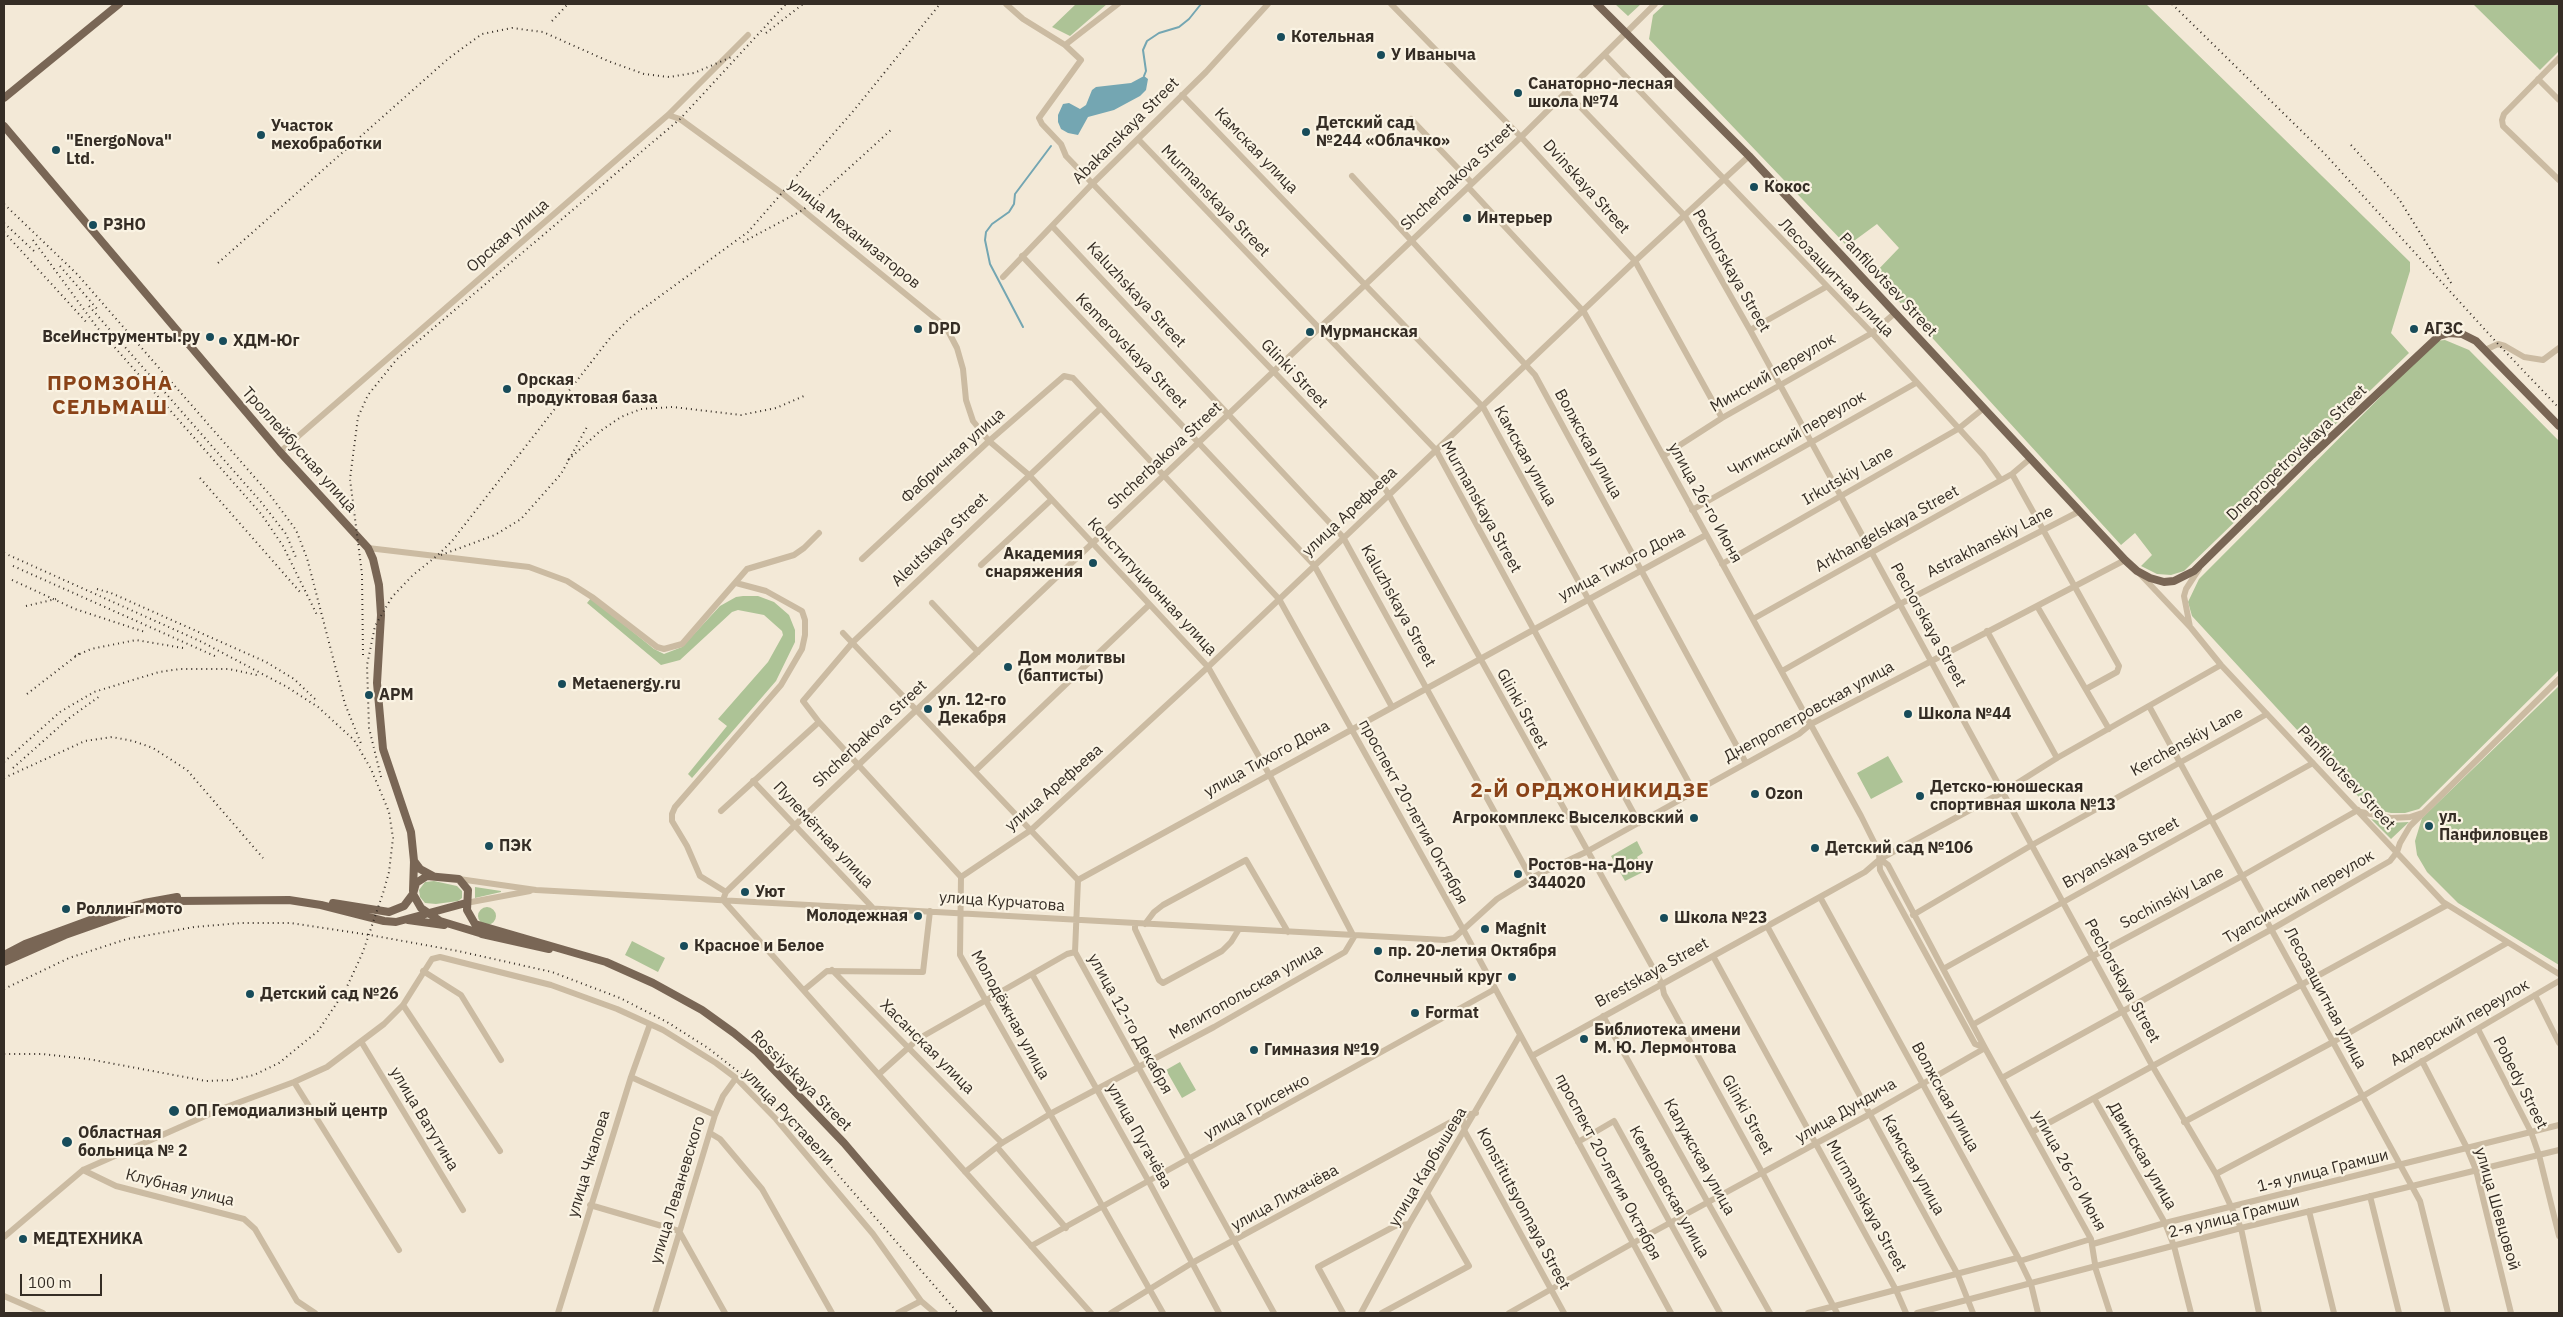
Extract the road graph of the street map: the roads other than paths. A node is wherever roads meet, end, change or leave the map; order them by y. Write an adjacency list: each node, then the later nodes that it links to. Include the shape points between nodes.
1 (119, 4): 16 (main road)
2 (1006, 4): 10 (street, via 1023,19)
3 (1118, 4): 10 (street)
4 (1268, 4): 15 (street, Abakanskaya Street)
5 (1391, 4): 21 (street, Dvinskaya Street)
6 (1597, 4): 8 (main road, Panfilovtsev Street)
7 (1656, 4): 8 (street, Shcherbakova Street)
8 (1627, 33): 11 (street, Shcherbakova Street); 23 (main road, Panfilovtsev Street)
9 (748, 35): 18 (street, Орская улица)
10 (1065, 45): 27 (street, Glinki Street, via 1080,60 1042,112 1040,121)
11 (1605, 55): 14 (street, Shcherbakova Street); 25 (street, Лесозащитная улица)
12 (2559, 58): 13 (street)
13 (2538, 79): 17 (street); 26 (street, via 2504,114 2503,126)
14 (1567, 93): 21 (street, Shcherbakova Street); 29 (street, Pechorskaya Street)
15 (1182, 95): 22 (street, Abakanskaya Street); 35 (street, Камская улица)
16 (4, 98)
17 (2559, 100)
18 (668, 115): 52 (street, улица Механизаторов, via 680,119 782,194 946,327 963,369); 61 (street, Орская улица)
19 (1411, 119): 28 (street, улица 26-го Июня)
20 (4, 126): 61 (main road, Троллейбусная улица)
21 (1521, 137): 28 (street, Shcherbakova Street); 33 (street, Dvinskaya Street)
22 (1138, 140): 27 (street, Abakanskaya Street); 39 (street, Murmanskaya Street)
23 (1749, 156): 25 (street, улица Арефьева); 38 (main road, Panfilovtsev Street)
24 (1352, 176): 31 (street, Волжская улица)
25 (1724, 180): 29 (street, улица Арефьева); 36 (street, Лесозащитная улица)
26 (2559, 180)
27 (1092, 184): 30 (street, Abakanskaya Street); 45 (street, Glinki Street)
28 (1470, 185): 31 (street, Shcherbakova Street); 37 (street, улица 26-го Июня)
29 (1685, 216): 33 (street, улица Арефьева); 40 (street, Pechorskaya Street)
30 (1052, 226): 32 (street, Abakanskaya Street); 53 (street, Kaluzhskaya Street)
31 (1411, 241): 35 (street, Shcherbakova Street); 44 (street, Волжская улица)
32 (1022, 256): 34 (street, Abakanskaya Street); 59 (street, Kemerovskaya Street)
33 (1635, 261): 37 (street, улица Арефьева); 54 (street, Dvinskaya Street)
34 (1003, 277)
35 (1366, 284): 39 (street, Shcherbakova Street); 49 (street, Камская улица)
36 (1826, 287): 40 (street); 41 (street, Лесозащитная улица)
37 (1584, 312): 44 (street, улица Арефьева); 62 (street, улица 26-го Июня)
38 (1895, 312): 41 (street, Минский переулок); 51 (main road, Panfilovtsev Street)
39 (1319, 329): 45 (street, Shcherbakova Street); 60 (street, Murmanskaya Street)
40 (1750, 330): 48 (street, Pechorskaya Street)
41 (1872, 333): 47 (street, Лесозащитная улица); 48 (street, Минский переулок)
42 (2559, 348): 43 (street, via 2543,360 2524,357 2498,344)
43 (2485, 350): 55 (main road, Dnepropetrovskaya Street); 82 (main road, Dnepropetrovskaya Street, via 2462,334 2439,336 2312,455)
44 (1528, 366): 49 (street, улица Арефьева); 86 (street, Волжская улица)
45 (1274, 372): 53 (street, Shcherbakova Street); 68 (street, Glinki Street)
46 (1064, 376): 50 (street, проспект 20-летия Октября, via 1073,378); 57 (street, Фабричная улица)
47 (1916, 383): 56 (street, Лесозащитная улица); 58 (street, Читинский переулок)
48 (1779, 385): 54 (street, Минский переулок); 58 (street, Pechorskaya Street)
49 (1483, 407): 60 (street, улица Арефьева); 90 (street, Камская улица)
50 (1101, 408): 65 (street, Aleutskaya Street); 66 (street, проспект 20-летия Октября)
51 (1984, 408): 56 (street, Irkutskiy Lane); 63 (main road, Panfilovtsev Street)
52 (969, 414): 57 (street, Конституционная улица)
53 (1230, 414): 59 (street, Shcherbakova Street); 76 (street, Kaluzhskaya Street)
54 (1722, 418): 62 (street, Минский переулок)
55 (2559, 426)
56 (1958, 429): 67 (street, Лесозащитная улица); 69 (street, Irkutskiy Lane)
57 (989, 441): 65 (street, Конституционная улица); 80 (street, Фабричная улица)
58 (1812, 441): 69 (street, Pechorskaya Street); 71 (street, Читинский переулок)
59 (1199, 442): 66 (street, Shcherbakova Street); 85 (street, Kemerovskaya Street)
60 (1436, 450): 68 (street, улица Арефьева); 98 (street, Murmanskaya Street)
61 (280, 452): 78 (main road, Троллейбусная улица)
62 (1663, 456): 71 (street, улица 26-го Июня)
63 (2031, 458): 64 (street, Arkhangelskaya Street); 72 (main road, Panfilovtsev Street)
64 (2012, 474): 67 (street, Arkhangelskaya Street); 73 (street)
65 (1029, 475): 70 (street, Конституционная улица); 101 (street, Aleutskaya Street)
66 (1164, 476): 77 (street, Shcherbakova Street); 91 (street, проспект 20-летия Октября)
67 (2001, 480): 79 (street, Arkhangelskaya Street)
68 (1389, 495): 76 (street, улица Арефьева); 103 (street, Glinki Street)
69 (1840, 496): 79 (street, Pechorskaya Street); 83 (street, Irkutskiy Lane)
70 (1051, 500): 77 (street, Конституционная улица); 84 (street)
71 (1692, 510): 75 (street, улица 26-го Июня)
72 (2080, 511): 73 (street, Astrakhanskiy Lane); 81 (main road, Panfilovtsev Street)
73 (2043, 530): 89 (street); 93 (street, Astrakhanskiy Lane)
74 (819, 533): 88 (street, via 794,555 747,569)
75 (1706, 535): 83 (street, улица 26-го Июня); 86 (street, улица Тихого Дона)
76 (1344, 537): 85 (street, улица Арефьева); 109 (street, Kaluzhskaya Street)
77 (1093, 543): 94 (street, Конституционная улица); 102 (street, Shcherbakova Street)
78 (368, 548): 88 (street, via 529,567 567,582 592,597 664,650 682,644); 140 (main road, Троллейбусная улица, via 379,586 381,615 377,683 383,750 407,817)
79 (1872, 552): 93 (street, Pechorskaya Street); 96 (street, Arkhangelskaya Street)
80 (862, 559)
81 (2125, 560): 87 (main road, Dnepropetrovskaya Street); 89 (street, Днепропетровская улица)
82 (2205, 562): 87 (main road, Dnepropetrovskaya Street, via 2174,581 2164,582); 97 (street, via 2184,596)
83 (1722, 564): 96 (street, улица 26-го Июня)
84 (981, 565)
85 (1314, 565): 91 (street, улица Арефьева); 112 (street, Kemerovskaya Street)
86 (1642, 570): 90 (street, улица Тихого Дона); 121 (street, Волжская улица)
87 (2137, 571): 97 (street, Panfilovtsev Street)
88 (736, 583): 148 (street, via 766,591 802,611 805,620 802,649 781,685 672,814 672,821 700,876)
89 (2075, 585): 95 (street, Днепропетровская улица); 110 (street, via 2119,666 2117,672)
90 (1588, 598): 98 (street, улица Тихого Дона); 127 (street, Камская улица)
91 (1279, 599): 106 (street, улица Арефьева); 117 (street, проспект 20-летия Октября)
92 (932, 603): 102 (street)
93 (1900, 604): 104 (street, Pechorskaya Street); 107 (street, Astrakhanskiy Lane)
94 (1149, 605): 106 (street, Конституционная улица); 124 (street)
95 (2037, 606): 100 (street, Днепропетровская улица); 110 (street)
96 (1753, 619): 107 (street, улица 26-го Июня)
97 (2191, 628): 105 (street, Panfilovtsev Street)
98 (1532, 629): 103 (street, улица Тихого Дона); 133 (street, Murmanskaya Street)
99 (844, 632): 101 (street)
100 (1987, 632): 104 (street, Днепропетровская улица); 119 (street)
101 (853, 642): 113 (street); 115 (street, Aleutskaya Street, via 804,698 804,704)
102 (978, 652): 113 (street, Shcherbakova Street)
103 (1479, 658): 109 (street, улица Тихого Дона); 137 (street, Glinki Street)
104 (1931, 660): 116 (street, Днепропетровская улица); 128 (street, Pechorskaya Street)
105 (2221, 665): 111 (street, Brestskaya Street); 114 (street, Panfilovtsev Street)
106 (1208, 667): 125 (street, Конституционная улица); 135 (street, улица Арефьева)
107 (1782, 671): 116 (street, улица 26-го Июня)
108 (2559, 679): 131 (street, Туапсинский переулок)
109 (1426, 688): 112 (street, улица Тихого Дона); 144 (street, Kaluzhskaya Street)
110 (2086, 689): 118 (street)
111 (2149, 706): 118 (street, Brestskaya Street); 120 (street, Лесозащитная улица)
112 (1392, 707): 117 (street, улица Тихого Дона)
113 (917, 709): 123 (street, Shcherbakova Street); 124 (street)
114 (2266, 714): 120 (street, Kerchenskiy Lane); 122 (street, Panfilovtsev Street)
115 (819, 722): 123 (street); 126 (street)
116 (1811, 724): 121 (street, Днепропетровская улица); 139 (street, улица 26-го Июня, via 1880,852)
117 (1351, 729): 125 (street, улица Тихого Дона); 168 (street, проспект 20-летия Октября)
118 (2109, 729): 119 (street, Brestskaya Street)
119 (2057, 758): 128 (street, Brestskaya Street)
120 (2179, 762): 132 (street, Лесозащитная улица); 136 (street, Kerchenskiy Lane)
121 (1746, 763): 127 (street, Днепропетровская улица)
122 (2313, 763): 129 (street, Panfilovtsev Street); 132 (street, Bryanskaya Street)
123 (858, 764): 134 (street, Shcherbakova Street); 143 (street)
124 (976, 771): 135 (street)
125 (1269, 774): 146 (street, улица Тихого Дона); 171 (street, Конституционная улица)
126 (753, 781): 130 (street); 134 (street, Пулемётная улица)
127 (1694, 792): 133 (street, Днепропетровская улица)
128 (2003, 792): 136 (street, Pechorskaya Street); 139 (street, Brestskaya Street)
129 (2358, 810): 131 (street, via 2391,818 2410,817); 138 (street, Panfilovtsev Street); 142 (street, Sochinskiy Lane)
130 (721, 811)
131 (2428, 811): 138 (street, Туапсинский переулок, via 2404,833)
132 (2210, 819): 142 (street, Лесозащитная улица); 152 (street, Bryanskaya Street)
133 (1639, 823): 137 (street, Днепропетровская улица)
134 (795, 825): 148 (street, Shcherbakova Street); 155 (street, Пулемётная улица)
135 (1031, 830): 143 (street, улица Арефьева); 146 (street)
136 (2032, 845): 152 (street, Pechorskaya Street); 160 (street, Kerchenskiy Lane)
137 (1586, 852): 144 (street, Днепропетровская улица); 184 (street, Glinki Street, via 1593,859)
138 (2397, 852): 154 (street, Panfilovtsev Street); 167 (street, Туапсинский переулок, via 2390,861)
139 (1880, 858): 150 (street, Brestskaya Street, via 1865,872); 160 (street, улица 26-го Июня, via 1888,865); 201 (street, улица 26-го Июня, via 1880,870 1975,1044)
140 (414, 861): 141 (main road, via 420,869); 149 (main road, Троллейбусная улица)
141 (434, 876): 145 (main road); 149 (main road, via 421,878)
142 (2242, 876): 167 (street, Лесозащитная улица); 176 (street, Sochinskiy Lane)
143 (961, 877): 158 (street, Молодёжная улица)
144 (1531, 878): 168 (street, Днепропетровская улица, via 1497,899)
145 (459, 879): 147 (street, улица Курчатова); 153 (main road, via 468,890)
146 (1078, 880): 162 (street, улица 12-го Декабря)
147 (536, 890): 151 (street, улица Курчатова); 153 (street, улица Курчатова)
148 (726, 892): 151 (street, Shcherbakova Street)
149 (413, 893): 157 (main road, via 415,901); 159 (main road, via 404,906 396,910)
150 (1820, 897): 165 (street, Brestskaya Street); 212 (street, Волжская улица)
151 (723, 900): 155 (street, улица Курчатова); 187 (street)
152 (2063, 901): 176 (street, Pechorskaya Street); 178 (street, Bryanskaya Street)
153 (466, 903): 157 (main road); 286 (main road, via 470,918 481,927 551,944 606,962 702,1010 734,1033 757,1052 844,1143)
154 (2447, 905): 172 (street, Panfilovtsev Street); 185 (street)
155 (872, 907): 156 (street, улица Курчатова)
156 (930, 911): 158 (street, улица Курчатова); 179 (street, via 923,972)
157 (429, 913): 161 (main road); 170 (main road, via 440,921)
158 (960, 913): 162 (street, улица Курчатова); 189 (street, Молодёжная улица, via 960,955)
159 (368, 914): 161 (main road, via 384,921); 174 (main road, via 322,901 280,896 176,897 112,912); 177 (main road, via 288,900 178,901 136,910)
160 (1913, 915): 178 (street, улица 26-го Июня)
161 (408, 920): 170 (main road)
162 (1075, 921): 163 (street, улица Курчатова); 173 (street, улица 12-го Декабря)
163 (1135, 923): 164 (street, улица Курчатова); 166 (street, via 1135,929 1163,983 1222,951)
164 (1146, 924): 166 (street, улица Курчатова); 169 (street, via 1158,908 1246,860)
165 (1767, 926): 175 (street, Brestskaya Street); 218 (street, Камская улица)
166 (1239, 929): 169 (street, улица Курчатова)
167 (2272, 929): 185 (street, Лесозащитная улица); 191 (street, Туапсинский переулок)
168 (1464, 930): 171 (street, улица Курчатова, via 1454,938 1444,940); 186 (street, проспект 20-летия Октября)
169 (1288, 932): 171 (street, улица Курчатова)
170 (486, 935): 285 (main road, Rossiyskaya Street, via 549,949 604,967 651,988 731,1037 754,1056 840,1146)
171 (1354, 937): 206 (street, Мелитопольская улица, via 1346,952)
172 (2507, 943): 182 (street, Panfilovtsev Street); 198 (street)
173 (1075, 952): 181 (street); 206 (street, улица 12-го Декабря)
174 (4, 955)
175 (1713, 956): 184 (street, Brestskaya Street); 228 (street, Murmanskaya Street)
176 (2093, 956): 191 (street, Pechorskaya Street); 194 (street, Sochinskiy Lane)
177 (4, 962)
178 (1943, 969): 194 (street, улица 26-го Июня)
179 (832, 970): 187 (street); 200 (street, Хасанская улица)
180 (423, 971): 190 (street); 193 (street, улица Руставели, via 432,959 440,956 551,985 617,1008); 203 (street, via 462,995)
181 (1032, 974): 189 (street); 213 (street, улица Пугачёва)
182 (2559, 974)
183 (2559, 981): 188 (street, Адлерский переулок)
184 (1662, 984): 192 (street, Brestskaya Street); 239 (street, Glinki Street, via 1664,994)
185 (2300, 985): 198 (street, Лесозащитная улица); 205 (street)
186 (1495, 989): 196 (street, проспект 20-летия Октября); 234 (street, улица Грисенко)
187 (804, 990): 207 (street)
188 (2535, 995): 195 (street, Адлерский переулок); 199 (street)
189 (985, 1001): 200 (street); 217 (street, Молодёжная улица)
190 (403, 1005): 197 (street); 232 (street)
191 (2124, 1011): 205 (street, Pechorskaya Street); 210 (street, Туапсинский переулок)
192 (1603, 1016): 202 (street, Brestskaya Street); 245 (street, Калужская улица)
193 (650, 1024): 208 (street, улица Чкалова); 209 (street, улица Руставели)
194 (1974, 1024): 201 (street, улица 26-го Июня)
195 (2478, 1029): 204 (street, Адлерский переулок); 225 (street, Pobedy Street)
196 (1520, 1035): 202 (street, проспект 20-летия Октября); 216 (street, улица Карбышева)
197 (362, 1042): 211 (street, via 327,1067); 249 (street, улица Ватутина)
198 (2333, 1042): 214 (street, Лесозащитная улица); 221 (street)
199 (2559, 1043)
200 (909, 1046): 207 (street); 229 (street, Хасанская улица)
201 (1985, 1048): 210 (street, улица 26-го Июня); 212 (street, улица Дундича)
202 (1532, 1056): 227 (street, проспект 20-летия Октября)
203 (501, 1060)
204 (2422, 1061): 214 (street, Адлерский переулок); 230 (street, улица Шевцовой)
205 (2153, 1067): 215 (street); 221 (street, Pechorskaya Street)
206 (1140, 1068): 213 (street, Мелитопольская улица); 234 (street, улица 12-го Декабря)
207 (879, 1074): 238 (street)
208 (631, 1077): 219 (street); 246 (street, улица Чкалова)
209 (736, 1078): 219 (street, улица Леваневского); 275 (street, улица Руставели, via 805,1152 873,1234)
210 (2002, 1078): 224 (street, улица 26-го Июня)
211 (294, 1082): 236 (street, via 221,1109); 264 (street)
212 (1922, 1083): 218 (street, улица Дундича); 265 (street, Волжская улица)
213 (1098, 1090): 217 (street, Мелитопольская улица); 241 (street, улица Пугачёва)
214 (2363, 1096): 235 (street, Лесозащитная улица); 240 (street, Адлерский переулок)
215 (2094, 1098): 224 (street); 252 (street, Двинская улица)
216 (1476, 1113): 220 (street, улица Лихачёва); 223 (street, улица Карбышева)
217 (1050, 1114): 229 (street, Мелитопольская улица); 247 (street, Молодёжная улица)
218 (1870, 1114): 228 (street, улица Дундича); 268 (street, Камская улица)
219 (715, 1115): 226 (street, улица Леваневского)
220 (1462, 1116): 223 (street, Konstitutsyonnaya Street); 259 (street, улица Лихачёва)
221 (2184, 1122): 240 (street, Pechorskaya Street)
222 (2559, 1126): 225 (street, 1-я улица Грамши)
223 (1465, 1132): 243 (street, улица Карбышева); 271 (street, Konstitutsyonnaya Street)
224 (2032, 1132): 260 (street, улица 26-го Июня)
225 (2531, 1132): 230 (street, 1-я улица Грамши); 233 (street, Pobedy Street)
226 (710, 1133): 256 (street, улица Леваневского); 282 (street, via 720,1139 762,1189)
227 (1578, 1142): 251 (street, Кемеровская улица, via 1614,1121); 261 (street, проспект 20-летия Октября)
228 (1816, 1144): 239 (street, улица Дундича); 272 (street, Murmanskaya Street)
229 (999, 1145): 238 (street, Мелитопольская улица); 254 (street, Хасанская улица)
230 (2467, 1148): 235 (street, 1-я улица Грамши); 237 (street, улица Шевцовой)
231 (2559, 1150): 233 (street, 2-я улица Грамши)
232 (500, 1151)
233 (2539, 1155): 237 (street, 2-я улица Грамши); 257 (street, Pobedy Street)
234 (1190, 1160): 241 (street, улица Грисенко); 259 (street, улица 12-го Декабря)
235 (2400, 1165): 242 (street, Лесозащитная улица); 248 (street, 1-я улица Грамши)
236 (84, 1170): 258 (street); 278 (street, Клубная улица, via 116,1186 244,1219 255,1229 297,1301)
237 (2476, 1170): 242 (street, 2-я улица Грамши); 311 (street, улица Шевцовой)
238 (966, 1172): 262 (street)
239 (1764, 1174): 245 (street, улица Дундича); 276 (street, Glinki Street)
240 (2216, 1174): 248 (street, Pechorskaya Street)
241 (1149, 1182): 247 (street, улица Грисенко); 266 (street, улица Пугачёва)
242 (2412, 1186): 244 (street, 2-я улица Грамши); 310 (street, Лесозащитная улица, via 2420,1201)
243 (1428, 1193): 253 (street, улица Карбышева); 294 (street, via 1469,1266)
244 (2370, 1196): 250 (street, 2-я улица Грамши); 309 (street)
245 (1708, 1202): 251 (street, улица Дундича); 299 (street, Калужская улица)
246 (590, 1205): 256 (street); 279 (street, улица Чкалова)
247 (1103, 1207): 254 (street, улица Грисенко); 270 (street, Молодёжная улица)
248 (2233, 1208): 252 (street, 1-я улица Грамши); 255 (street, Pechorskaya Street)
249 (463, 1210)
250 (2308, 1212): 255 (street, 2-я улица Грамши); 308 (street)
251 (1671, 1223): 261 (street, улица Дундича); 298 (street, Кемеровская улица)
252 (2165, 1223): 260 (street, 1-я улица Грамши); 263 (street, Двинская улица)
253 (1409, 1224): 292 (street, via 1395,1226 1318,1267); 293 (street, улица Карбышева)
254 (1066, 1228): 262 (street, улица Грисенко)
255 (2241, 1228): 263 (street, 2-я улица Грамши); 307 (street, Pechorskaya Street)
256 (679, 1231): 280 (street, улица Леваневского); 281 (street)
257 (2559, 1236)
258 (4, 1237)
259 (1235, 1241): 266 (street, улица Лихачёва); 291 (street, улица 12-го Декабря)
260 (2092, 1241): 265 (street, 1-я улица Грамши); 267 (street, улица 26-го Июня)
261 (1633, 1243): 271 (street, улица Дундича); 297 (street, проспект 20-летия Октября)
262 (1031, 1246): 287 (street)
263 (2174, 1246): 267 (street, 2-я улица Грамши); 306 (street, Двинская улица)
264 (399, 1250)
265 (2019, 1260): 268 (street, 1-я улица Грамши); 269 (street, Волжская улица)
266 (1192, 1263): 270 (street, улица Лихачёва); 290 (street, улица Пугачёва)
267 (2096, 1265): 269 (street, 2-я улица Грамши); 305 (street, улица 26-го Июня)
268 (1958, 1275): 272 (street, 1-я улица Грамши); 274 (street, Камская улица)
269 (2031, 1284): 274 (street, 2-я улица Грамши); 304 (street, Волжская улица)
270 (1150, 1287): 288 (street, улица Лихачёва); 289 (street, Молодёжная улица)
271 (1552, 1290): 295 (street, улица Дундича); 296 (street, Konstitutsyonnaya Street)
272 (1896, 1290): 276 (street, 1-я улица Грамши); 301 (street, Murmanskaya Street)
273 (4, 1296): 277 (street)
274 (1969, 1300): 302 (street, 2-я улица Грамши); 303 (street, Камская улица)
275 (921, 1301): 283 (street); 284 (street, улица Руставели)
276 (1836, 1310): 300 (street, 1-я улица Грамши)
277 (43, 1313)
278 (315, 1313)
279 (558, 1313)
280 (655, 1313)
281 (725, 1313)
282 (832, 1313)
283 (898, 1313)
284 (935, 1313)
285 (982, 1313)
286 (989, 1313)
287 (1091, 1313)
288 (1111, 1313)
289 (1163, 1313)
290 (1219, 1313)
291 (1274, 1313)
292 (1343, 1313)
293 (1361, 1313)
294 (1382, 1313)
295 (1510, 1313)
296 (1564, 1313)
297 (1671, 1313)
298 (1720, 1313)
299 (1770, 1313)
300 (1808, 1313)
301 (1906, 1313)
302 (1916, 1313)
303 (1972, 1313)
304 (2038, 1313)
305 (2110, 1313)
306 (2191, 1313)
307 (2259, 1313)
308 (2334, 1313)
309 (2399, 1313)
310 (2448, 1313)
311 (2511, 1313)

